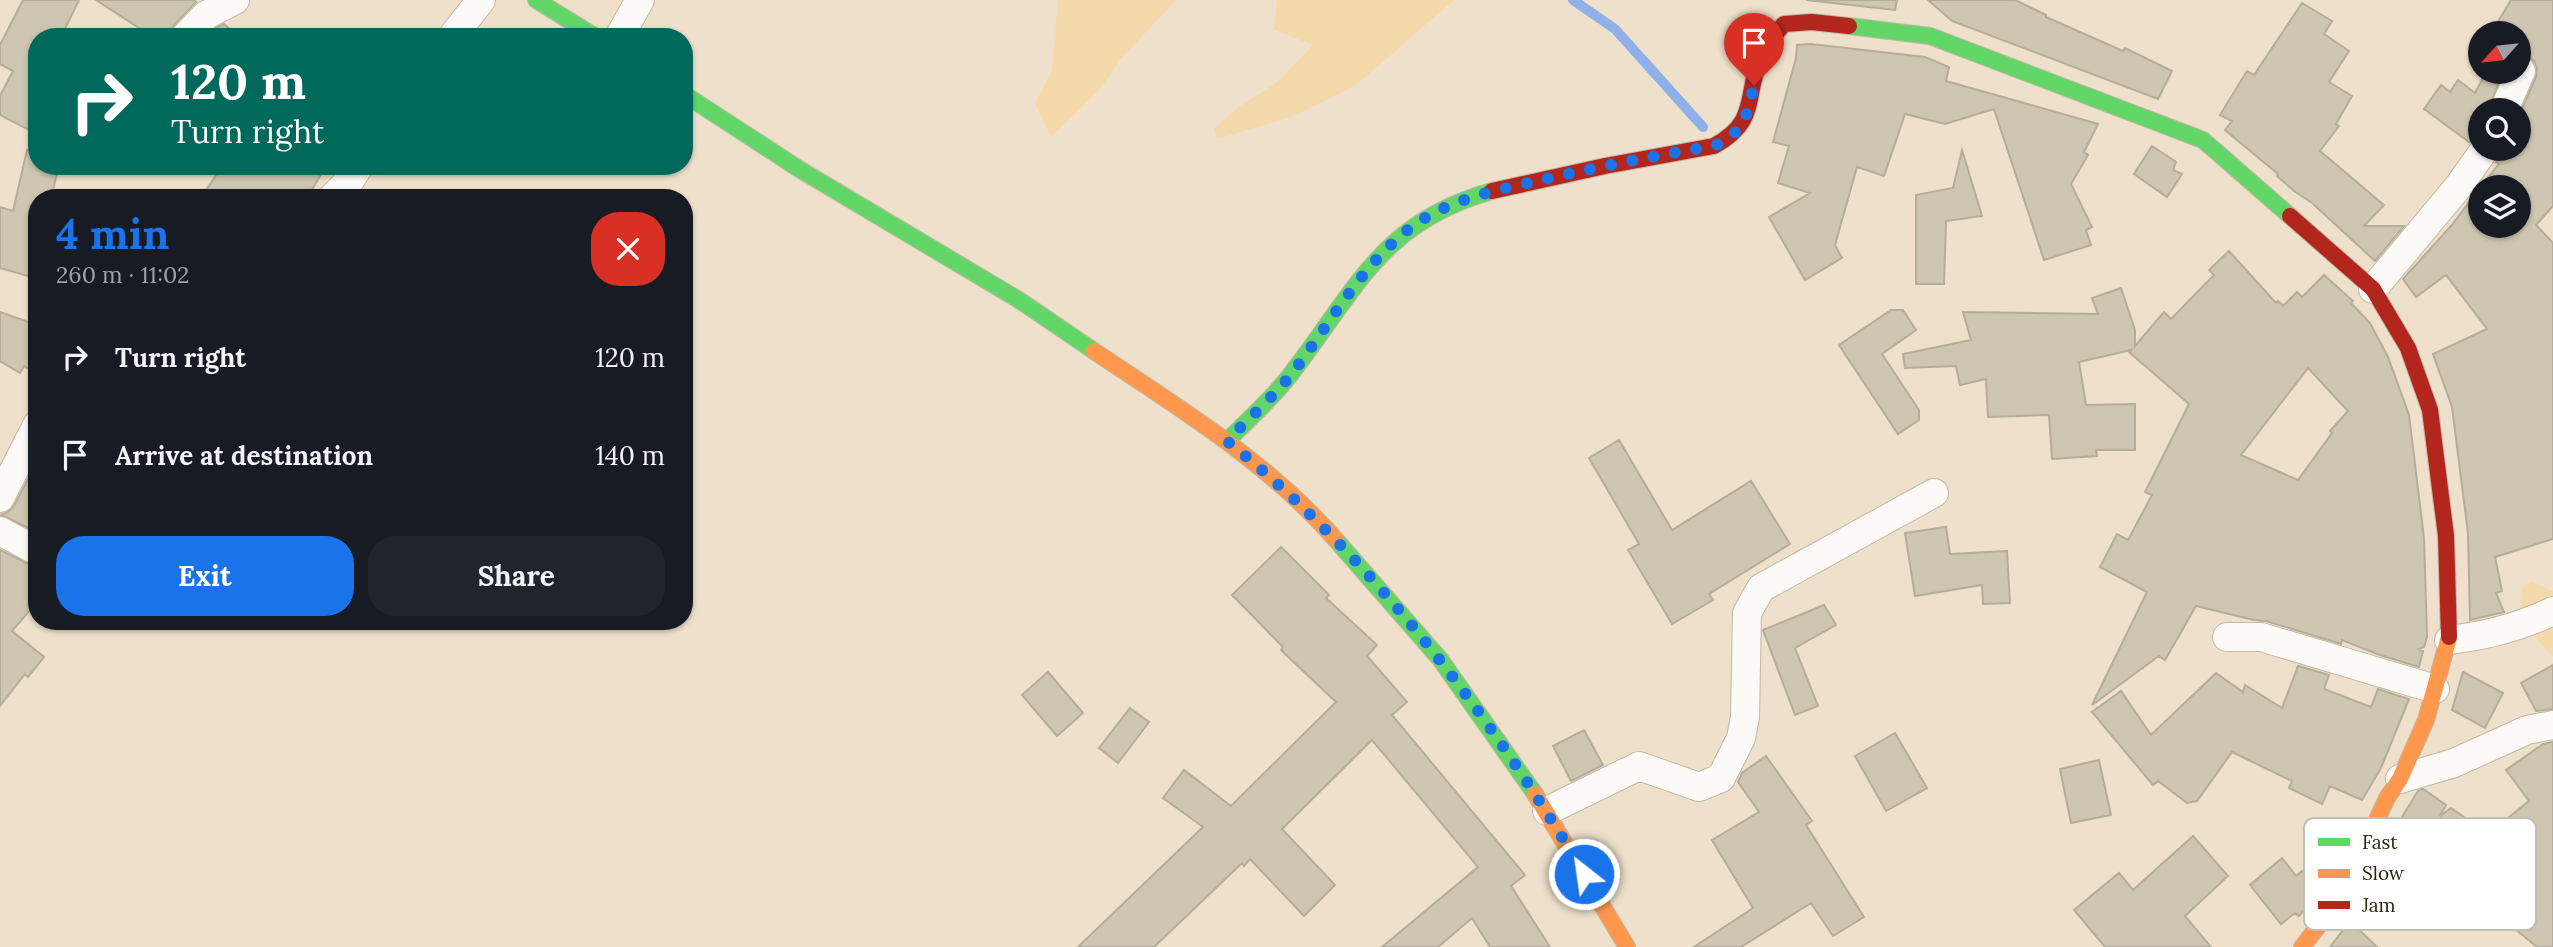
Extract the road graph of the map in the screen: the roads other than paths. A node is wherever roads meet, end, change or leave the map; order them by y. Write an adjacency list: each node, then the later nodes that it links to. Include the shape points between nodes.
1 (235, 0): 5 (street, via 206,15)
2 (481, 0): 6 (street)
3 (536, 0): 7 (street)
4 (640, 0): 8 (street)
5 (194, 28)
6 (459, 28)
7 (581, 28)
8 (625, 28)
9 (693, 100): 14 (street, via 1018,300)
10 (2476, 161): 13 (street)
11 (353, 175): 12 (street)
12 (341, 189)
13 (2373, 289): 14 (street, via 2203,140 1930,36 1812,22 1784,24 1758,62 1749,108 1741,128 1730,139 1506,188 1421,220 1391,245 1295,369); 22 (street, via 2408,348 2430,410 2446,536)
14 (1227, 441): 26 (street, via 1324,526 1408,622 1440,659)
15 (28, 443): 17 (street)
16 (1934, 494): 26 (street, via 1761,588 1747,613 1741,738 1721,778 1699,788 1639,766)
17 (0, 498)
18 (0, 531): 19 (street)
19 (28, 546)
20 (2553, 611): 22 (street, via 2475,638)
21 (2227, 637): 23 (street, via 2261,637)
22 (2449, 640): 23 (street)
23 (2435, 689): 25 (street)
24 (2553, 725): 25 (street, via 2526,730 2454,763)
25 (2400, 779): 27 (street)
26 (1548, 811): 29 (street)
27 (2378, 818)
28 (2315, 930): 30 (street)
29 (1627, 947)
30 (2302, 947)

